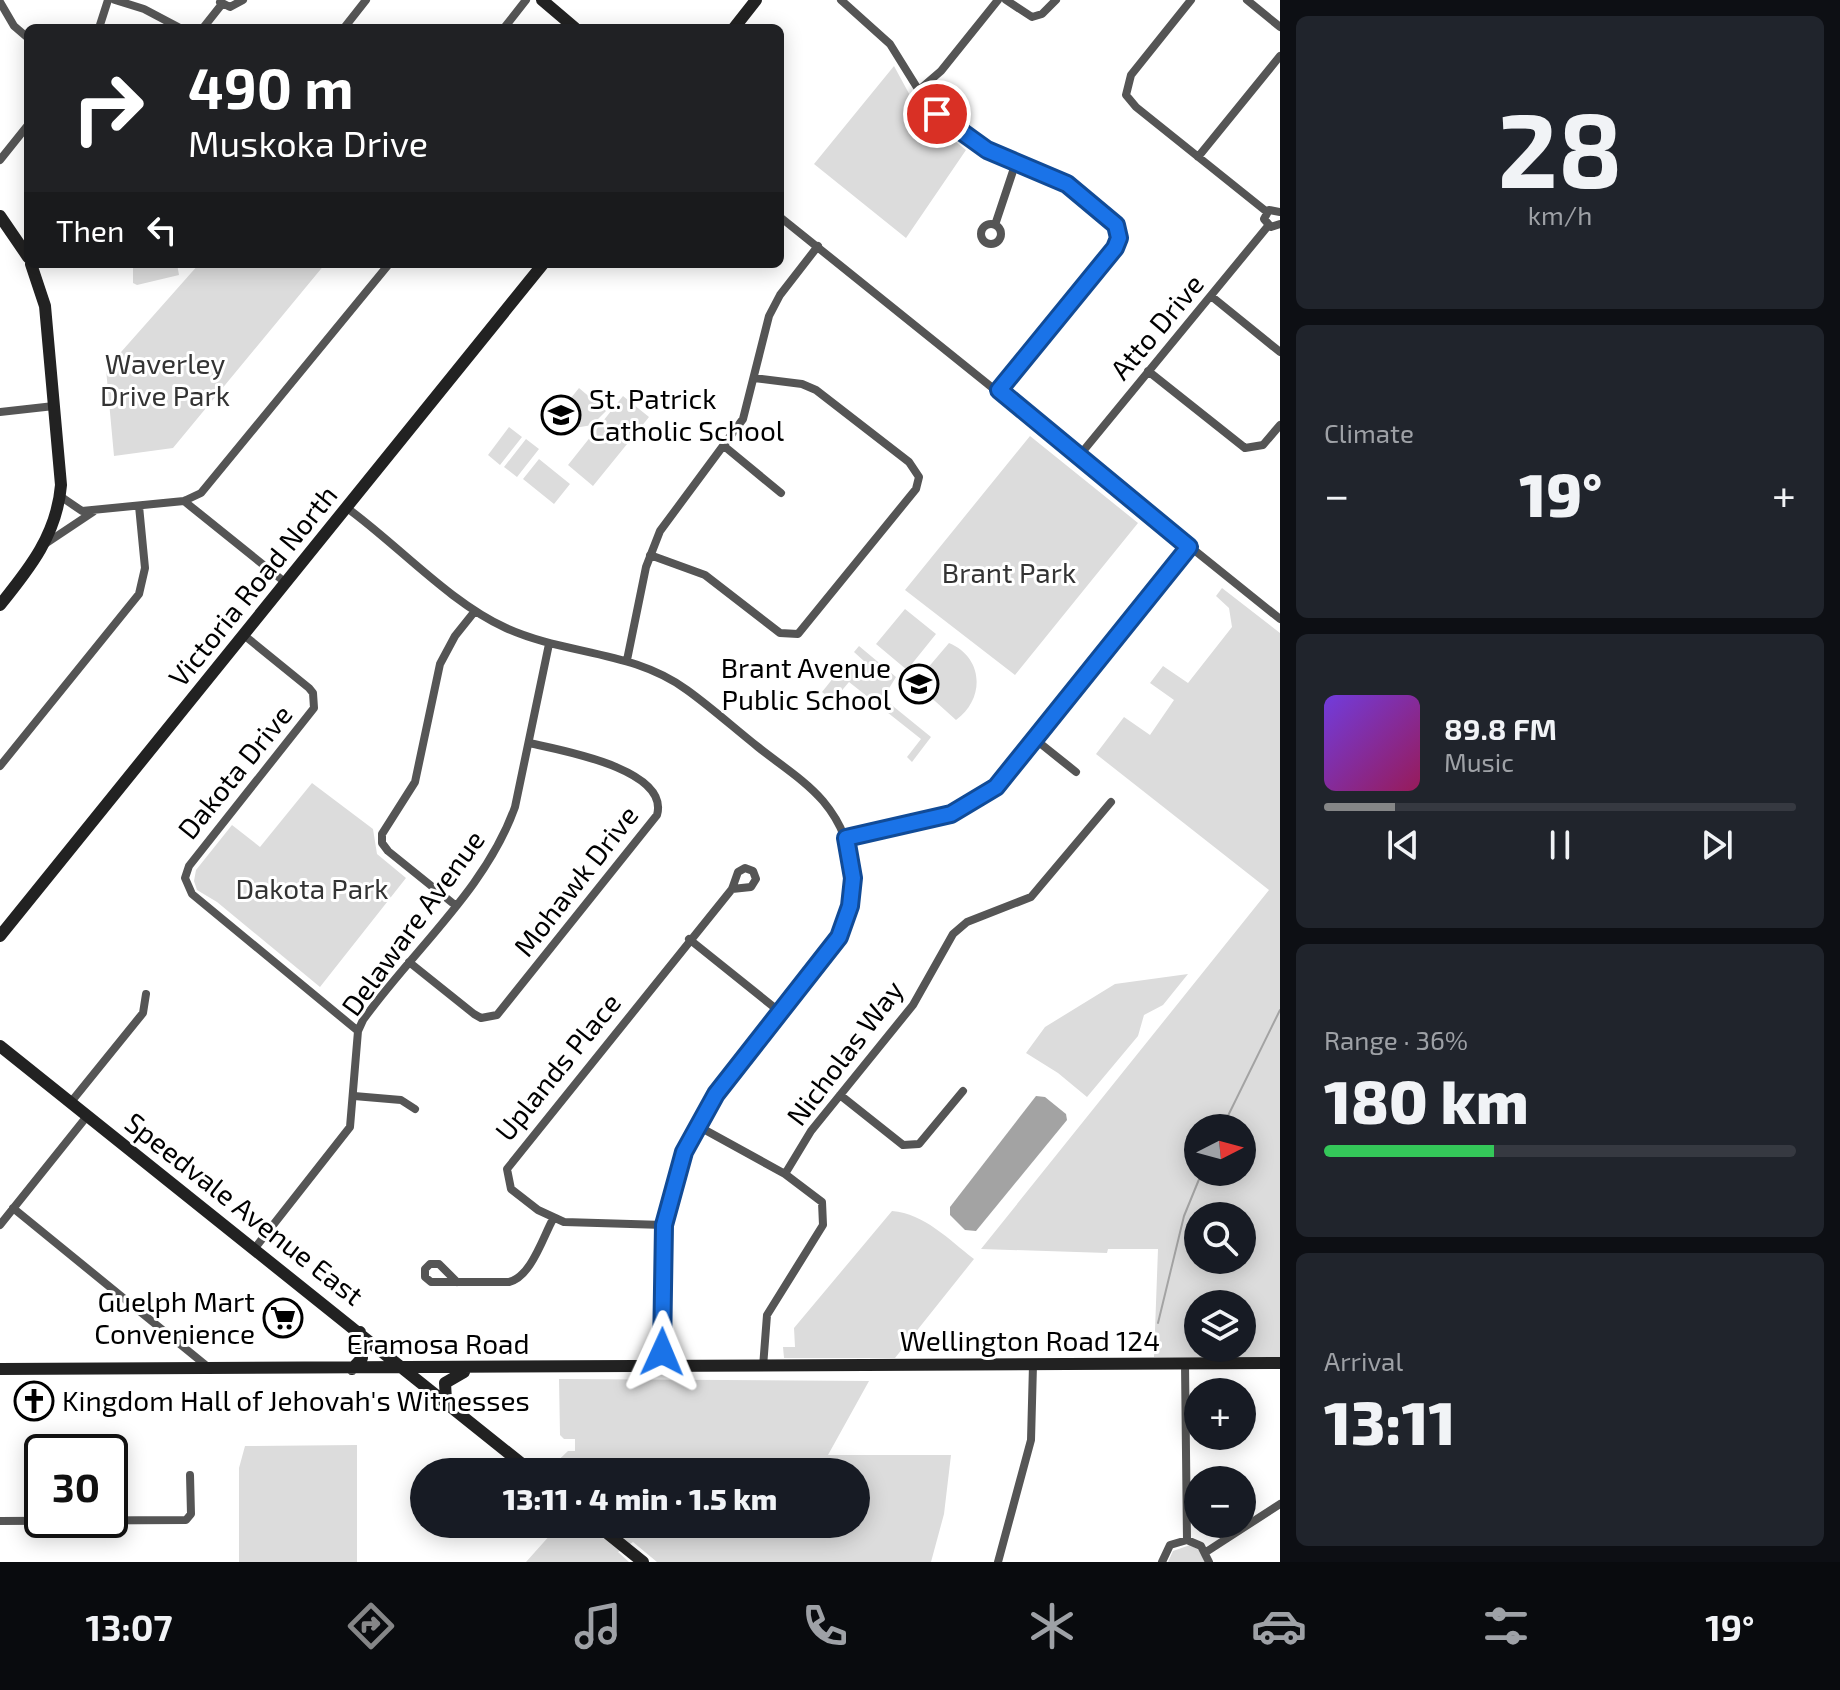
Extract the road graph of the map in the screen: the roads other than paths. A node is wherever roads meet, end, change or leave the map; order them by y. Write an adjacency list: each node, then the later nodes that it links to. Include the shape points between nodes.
1 (108, 0): 16 (street)
2 (115, 0): 17 (street)
3 (243, 0): 15 (street, via 235,7)
4 (366, 0): 19 (street)
5 (526, 0): 20 (street)
6 (542, 0): 21 (main road)
7 (756, 0): 22 (main road)
8 (841, 0): 26 (street, via 890,44)
9 (998, 0): 26 (street)
10 (1006, 0): 11 (street, via 1032,17)
11 (1056, 0)
12 (1191, 0): 28 (street, via 1125,87 1136,107)
13 (1247, 0): 23 (street)
14 (0, 2): 24 (street)
15 (220, 2): 18 (street)
16 (100, 24)
17 (172, 24)
18 (206, 24)
19 (347, 24)
20 (507, 24)
21 (570, 24)
22 (737, 24)
23 (1280, 27)
24 (24, 35)
25 (1280, 56): 28 (street)
26 (919, 90): 30 (street, via 931,110 967,138)
27 (24, 130): 29 (street)
28 (1198, 157): 31 (street)
29 (0, 160)
30 (1016, 162): 36 (street); 47 (street, via 1067,184 1113,222 1119,238)
31 (1267, 212): 32 (street); 37 (street)
32 (1280, 212)
33 (0, 216): 39 (main road)
34 (784, 220): 38 (street)
35 (1280, 224): 37 (street)
36 (995, 225)
37 (1268, 226): 43 (street, Atto Drive)
38 (818, 246): 46 (street, via 769,316); 47 (street)
39 (24, 251)
40 (32, 268): 48 (main road, via 45,306)
41 (386, 268): 55 (street, via 220,473 201,493)
42 (540, 268): 57 (main road, Victoria Road North)
43 (1211, 296): 44 (street); 45 (street, Atto Drive)
44 (1280, 352)
45 (1148, 371): 50 (street, via 1245,448 1263,445); 52 (street, Atto Drive)
46 (754, 378): 51 (street, via 743,419); 61 (street, via 802,384 828,397 909,462 919,477 916,489 798,634 780,633 705,575)
47 (999, 390): 52 (street)
48 (54, 406): 49 (street); 54 (main road)
49 (0, 412)
50 (1280, 425)
51 (724, 446): 53 (street); 61 (street, via 671,513)
52 (1079, 456): 60 (street)
53 (781, 493)
54 (60, 496): 58 (street, via 74,508); 59 (main road)
55 (184, 501): 56 (street); 62 (street)
56 (139, 506): 58 (street); 71 (street, via 145,568 139,594)
57 (347, 508): 62 (main road, Victoria Road North); 64 (street)
58 (94, 511): 59 (street)
59 (44, 544): 63 (main road)
60 (1189, 547): 65 (street); 69 (street)
61 (650, 555): 68 (street)
62 (286, 583): 66 (main road, Victoria Road North)
63 (0, 605)
64 (475, 611): 67 (street); 76 (street, via 440,664 414,785 382,834 388,851)
65 (1280, 619)
66 (245, 636): 77 (main road, Victoria Road North); 82 (street, Dakota Drive, via 309,688 314,708 189,866 187,885)
67 (549, 644): 68 (street); 70 (street, Delaware Avenue)
68 (627, 660): 74 (street, via 687,690 811,789)
69 (1036, 740): 72 (street); 74 (street, via 1004,778 970,805)
70 (529, 743): 76 (street, Delaware Avenue, via 507,830 489,863); 79 (street, Mohawk Drive, via 619,767 655,794 657,815 497,1015 474,1014)
71 (0, 766)
72 (1076, 772)
73 (1111, 802): 85 (street, Nicholas Way, via 1031,897 967,922 953,934 913,1005)
74 (846, 838): 81 (street, via 853,878 839,937)
75 (732, 889): 78 (street, Uplands Place)
76 (455, 905): 79 (street, Delaware Avenue)
77 (0, 936)
78 (689, 939): 81 (street); 93 (street, Uplands Place, via 509,1163 511,1189)
79 (409, 962): 82 (street, Delaware Avenue)
80 (146, 994): 87 (street, via 143,1013)
81 (780, 1012): 90 (street)
82 (358, 1031): 86 (street, Delaware Avenue)
83 (0, 1046): 87 (main road, Speedvale Avenue East)
84 (963, 1091): 85 (street, via 919,1144 911,1146)
85 (840, 1095): 91 (street, Nicholas Way)
86 (354, 1096): 88 (street, via 401,1100); 96 (street, Delaware Avenue, via 343,1139)
87 (71, 1102): 89 (main road, Speedvale Avenue East)
88 (415, 1109)
89 (88, 1115): 92 (street); 96 (main road, Speedvale Avenue East)
90 (696, 1125): 91 (street); 95 (street, via 673,1181)
91 (785, 1174): 104 (street, via 814,1194 825,1214 767,1315)
92 (13, 1208): 94 (street); 109 (street)
93 (553, 1219): 95 (street, Uplands Place); 97 (street, via 516,1280)
94 (0, 1225)
95 (664, 1225): 102 (street)
96 (255, 1248): 98 (main road, Speedvale Avenue East)
97 (457, 1282)
98 (360, 1332): 106 (main road, via 362,1358); 107 (main road, Speedvale Avenue East)
99 (1280, 1363): 100 (main road, Wellington Road 124)
100 (1185, 1364): 101 (main road, Wellington Road 124); 118 (street)
101 (1033, 1365): 103 (main road, Wellington Road 124); 121 (street, via 1031,1440)
102 (662, 1366): 104 (main road, Eramosa Road); 108 (main road, Eramosa Road)
103 (877, 1366): 104 (main road, Eramosa Road)
104 (763, 1367)
105 (0, 1369): 109 (main road, Eramosa Road)
106 (352, 1369): 107 (main road, Eramosa Road); 109 (main road, Eramosa Road)
107 (406, 1369): 108 (main road, Eramosa Road); 110 (main road, Speedvale Avenue East)
108 (475, 1369): 110 (main road, via 449,1378 443,1391)
109 (212, 1370)
110 (446, 1400): 111 (main road, Speedvale Avenue East)
111 (515, 1458)
112 (190, 1475): 114 (street, via 191,1514 186,1520)
113 (1280, 1504): 119 (street)
114 (128, 1520)
115 (0, 1521): 116 (street)
116 (24, 1521)
117 (613, 1538): 120 (main road)
118 (1187, 1540): 119 (street); 122 (street, via 1170,1545)
119 (1206, 1552): 123 (street)
120 (643, 1562)
121 (998, 1562)
122 (1162, 1562)
123 (1209, 1562)

